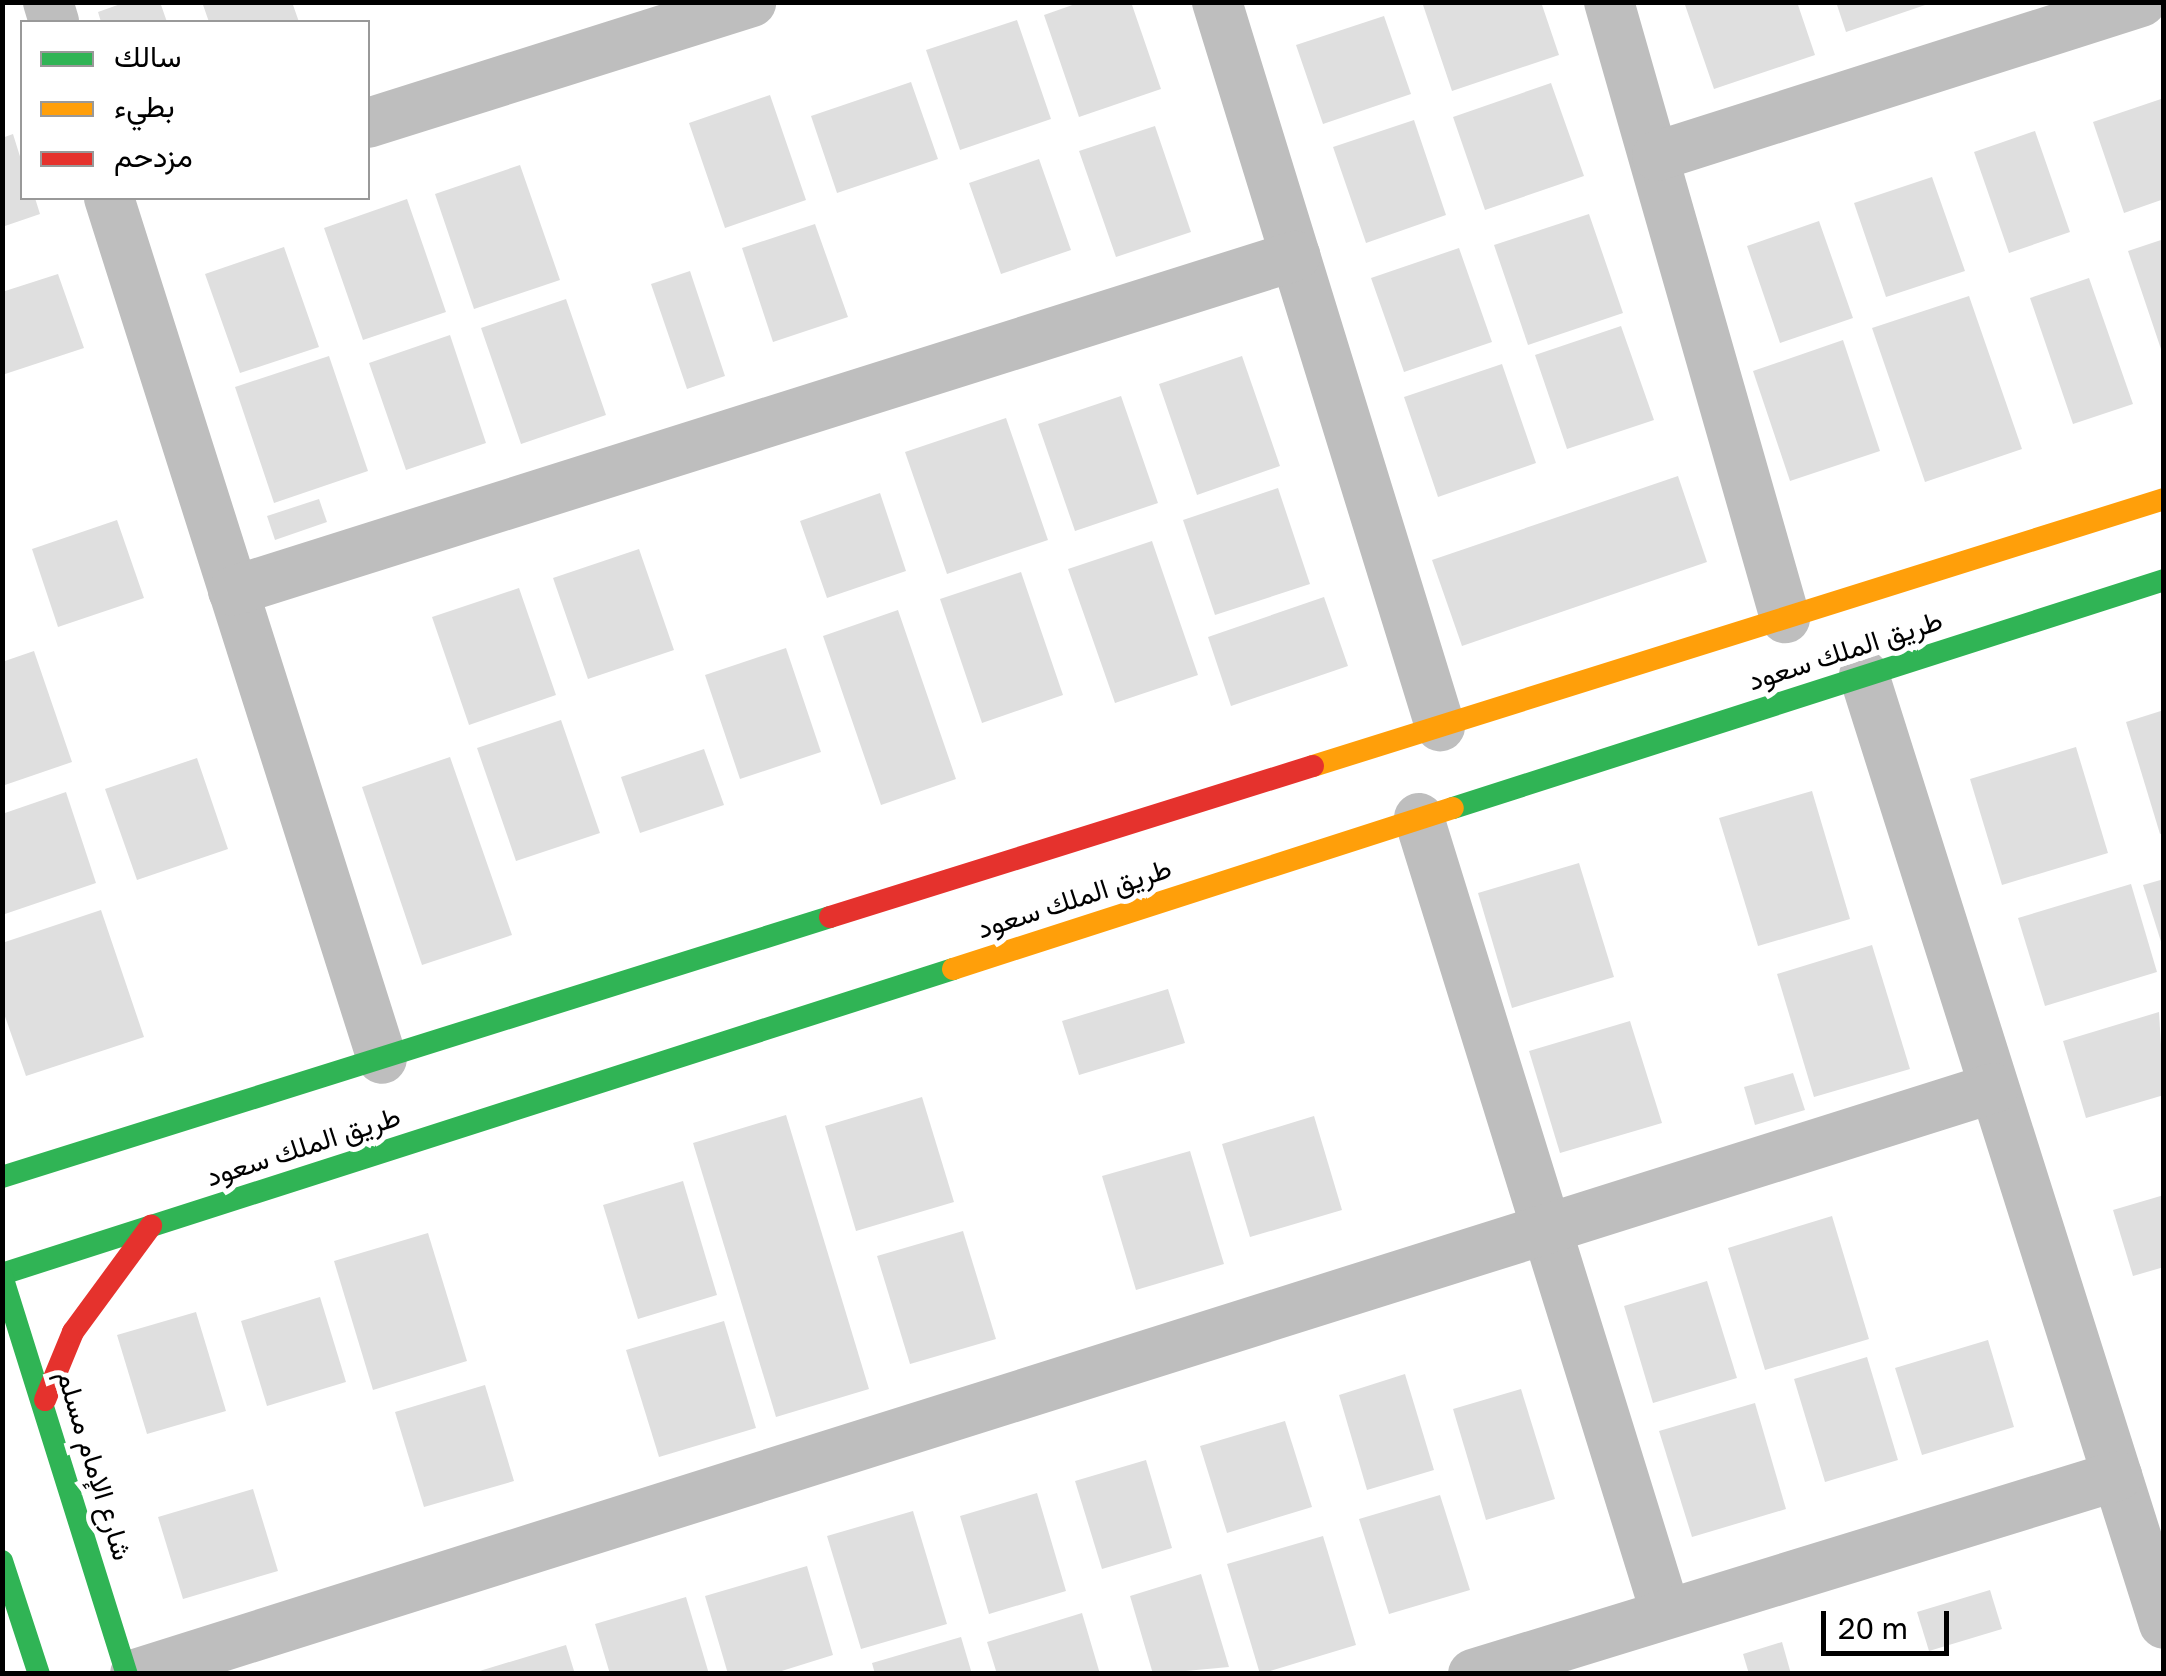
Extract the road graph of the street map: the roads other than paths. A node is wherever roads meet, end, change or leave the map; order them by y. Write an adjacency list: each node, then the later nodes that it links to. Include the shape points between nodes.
1 (751, 2): 6 (street)
2 (1217, 2): 9 (street)
3 (1609, 2): 7 (street)
4 (2142, 2): 5 (street)
5 (2046, 16): 7 (street)
6 (370, 122)
7 (1657, 156): 13 (street)
8 (117, 200): 12 (street)
9 (1296, 256): 12 (street); 15 (street)
10 (2164, 498): 13 (main road, طريق الملك سعود)
11 (2164, 580): 14 (main road, طريق الملك سعود)
12 (233, 591): 17 (street)
13 (1786, 618): 15 (main road, طريق الملك سعود)
14 (1864, 676): 16 (main road, طريق الملك سعود); 18 (street)
15 (1440, 726): 17 (main road, طريق الملك سعود)
16 (1420, 818): 20 (main road, طريق الملك سعود); 21 (street)
17 (382, 1059): 19 (main road, طريق الملك سعود)
18 (1994, 1088): 21 (street); 24 (street)
19 (2, 1178)
20 (152, 1226): 22 (main road, طريق الملك سعود); 23 (main road, via 73,1332)
21 (1548, 1229): 27 (street); 31 (street)
22 (2, 1275): 23 (main road, شارع الإمام مسلم)
23 (45, 1400): 30 (main road, شارع الإمام مسلم)
24 (2117, 1476): 27 (street); 28 (street)
25 (2, 1561): 26 (main road)
26 (6, 1579): 29 (main road)
27 (1666, 1614): 32 (street)
28 (2164, 1624)
29 (39, 1674)
30 (127, 1674)
31 (135, 1674)
32 (1474, 1674)

